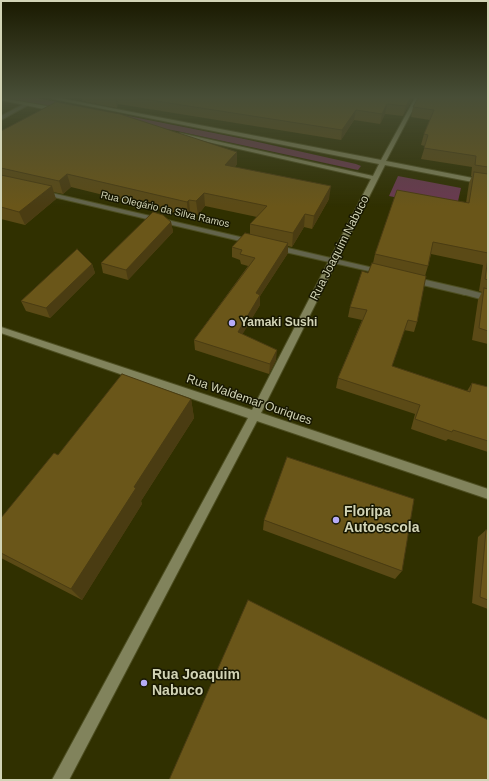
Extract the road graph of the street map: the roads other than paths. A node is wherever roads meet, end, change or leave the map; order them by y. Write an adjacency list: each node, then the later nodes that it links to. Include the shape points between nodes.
1 (178, 134): 5 (main road)
2 (239, 134): 4 (main road)
3 (398, 134): 6 (main road, Rua Joaquim Nabuco)
4 (252, 137): 5 (main road); 6 (main road)
5 (242, 148): 7 (main road)
6 (383, 162): 7 (main road, Rua Joaquim Nabuco); 8 (main road)
7 (375, 178): 12 (main road, Rua Joaquim Nabuco)
8 (488, 183)
9 (32, 190): 10 (street, Rua Olegário da Silva Ramos)
10 (263, 244)
11 (271, 246): 12 (street)
12 (334, 260): 13 (street); 17 (main road, Rua Joaquim Nabuco)
13 (388, 274)
14 (404, 277): 15 (street)
15 (488, 298)
16 (1, 330): 17 (main road, Rua Waldemar Ouriques)
17 (255, 416): 18 (main road, Rua Waldemar Ouriques); 19 (main road, Rua Joaquim Nabuco)
18 (488, 494)
19 (60, 780)

